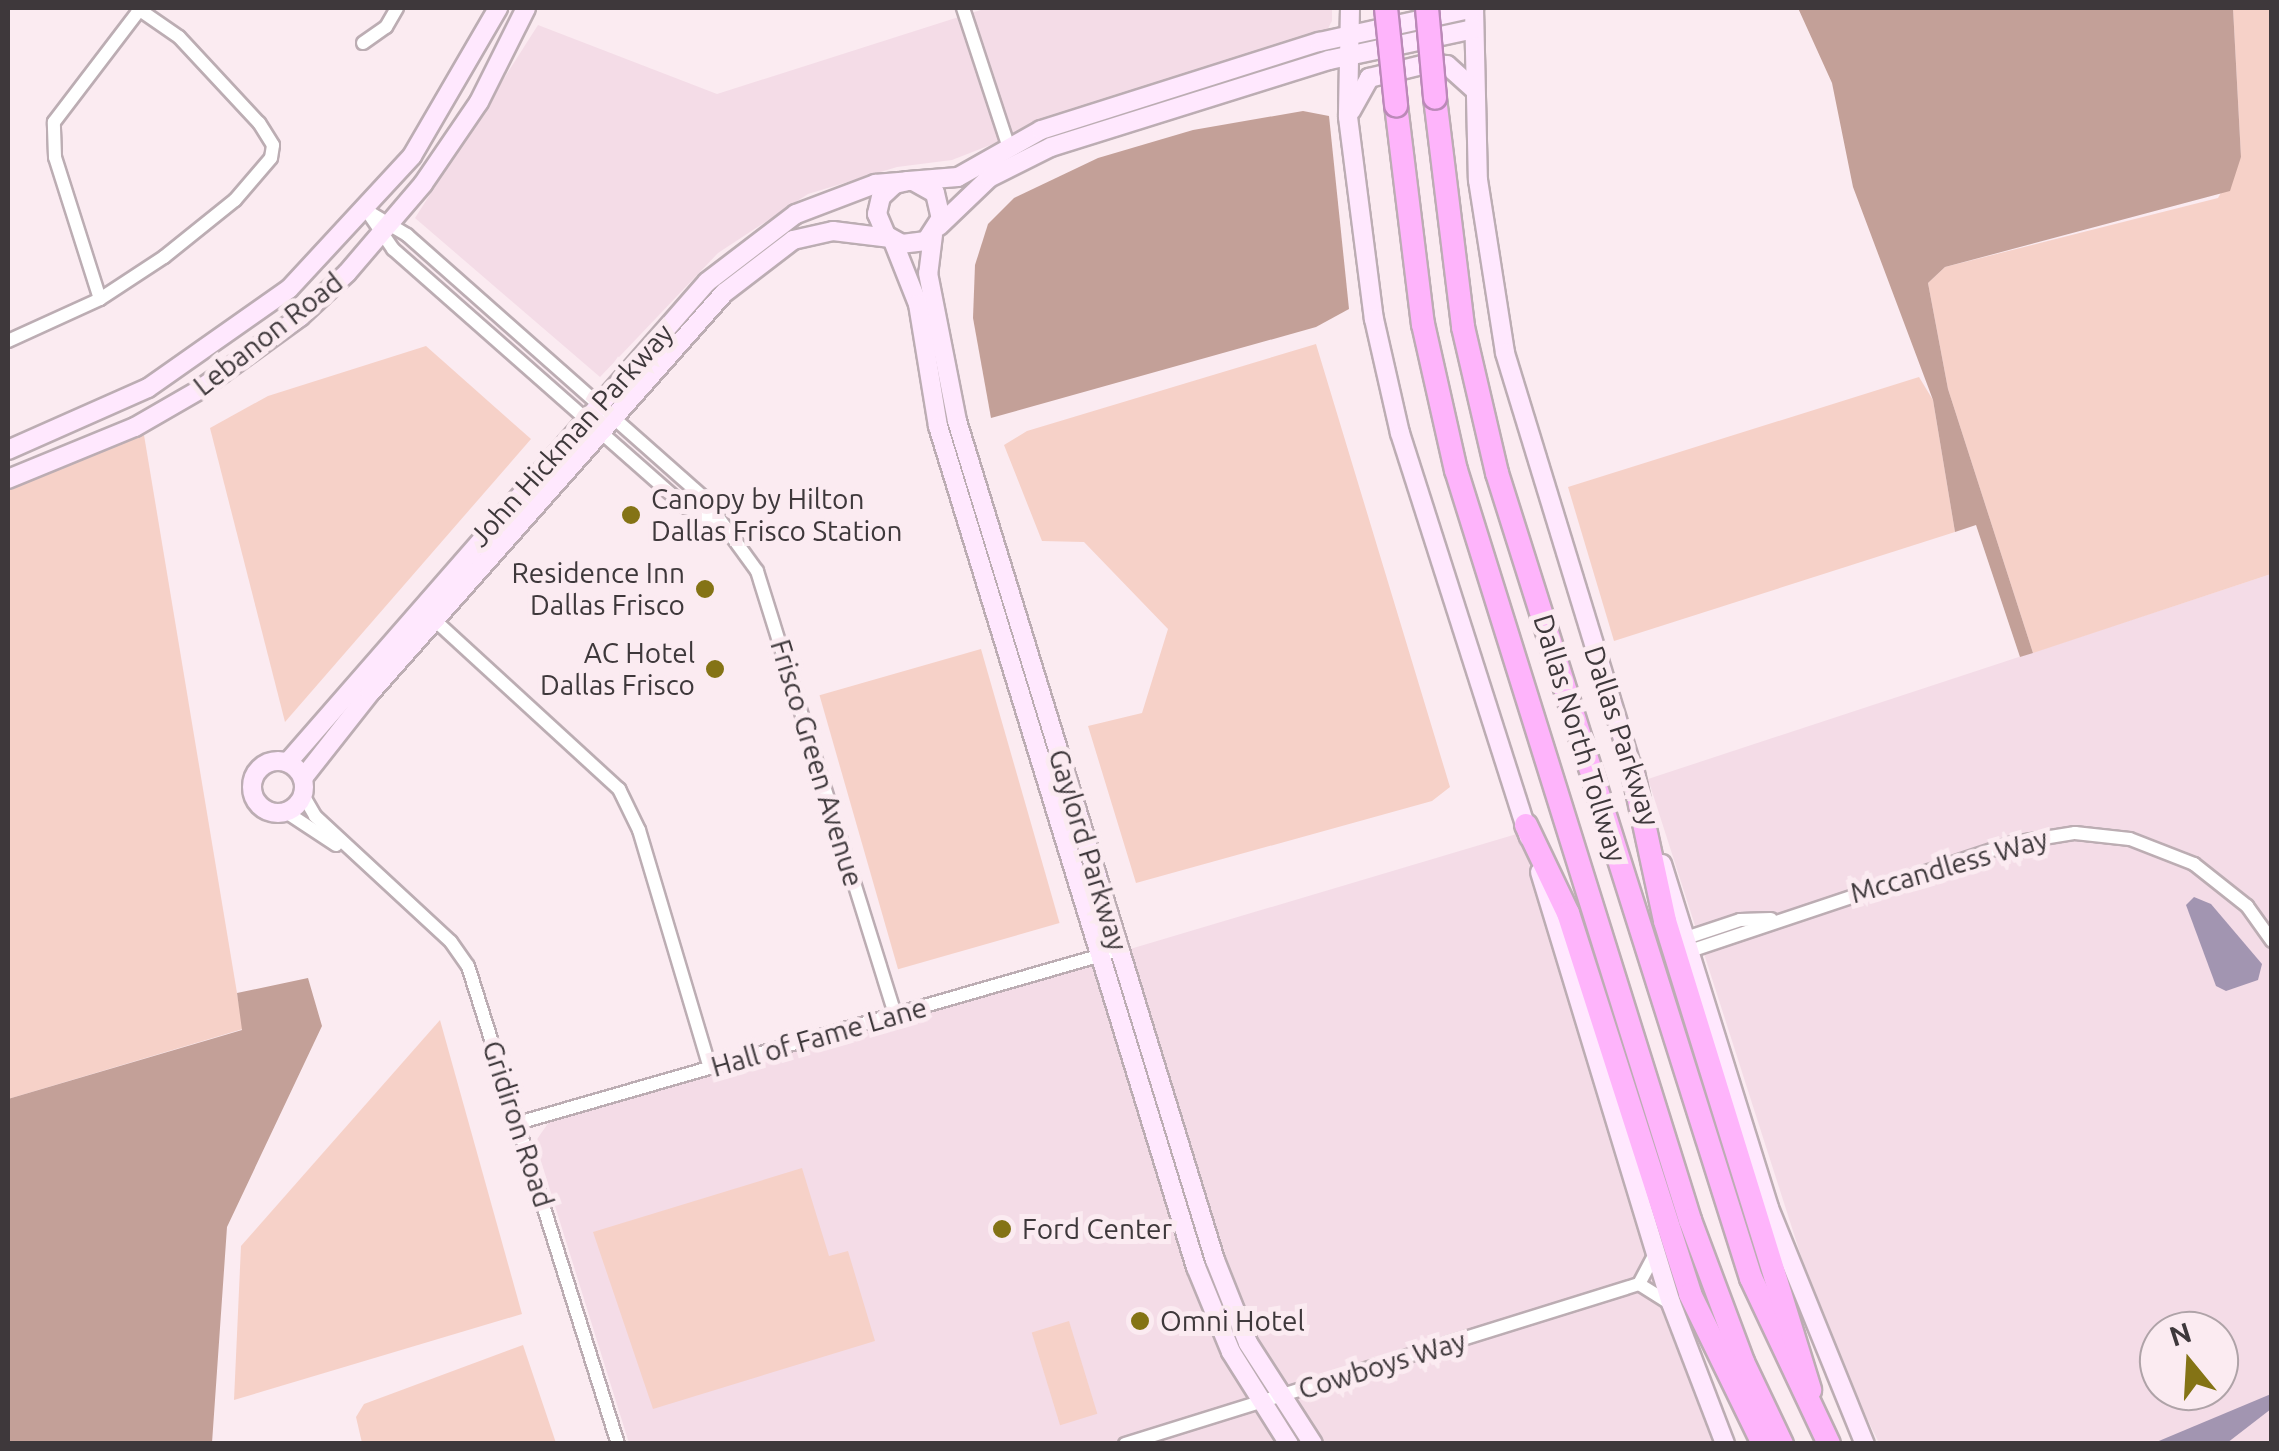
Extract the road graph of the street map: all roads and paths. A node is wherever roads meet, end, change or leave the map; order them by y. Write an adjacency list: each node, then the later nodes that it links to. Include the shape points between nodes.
1 (138, 8): 25 (street, via 54,122 55,157); 25 (street, via 179,37 273,145 264,172 216,216)
2 (396, 8): 13 (street, via 386,27)
3 (526, 8): 11 (street, Lebanon Road)
4 (964, 8): 19 (street)
5 (1350, 8): 12 (street)
6 (1386, 8): 67 (highway, Dallas North Tollway, bridge, via 1423,324 1456,470 1708,1273)
7 (1427, 8): 60 (highway, Dallas North Tollway, bridge, via 1463,326 1497,473 1751,1278)
8 (1474, 8): 10 (street, Dallas Parkway); 12 (street, John Hickman Parkway)
9 (495, 14): 11 (street); 21 (street, Lebanon Road, via 412,156)
10 (1474, 29): 14 (street); 15 (street, Dallas Parkway)
11 (515, 32): 22 (street, Lebanon Road, via 479,102)
12 (1350, 33): 14 (street); 16 (street, John Hickman Parkway)
13 (363, 43)
14 (1348, 54): 17 (street); 18 (street)
15 (1474, 89): 17 (street, via 1447,65 1378,73); 40 (street, Dallas Parkway, via 1483,224 1513,386)
16 (1133, 100): 18 (street); 19 (street, John Hickman Parkway)
17 (1348, 116): 43 (street, via 1371,302 1400,434)
18 (1139, 119): 23 (street, via 1013,163 967,195)
19 (1008, 145): 20 (street, John Hickman Parkway, via 958,177)
20 (910, 181): 23 (street, via 938,197); 24 (street, via 890,186 878,205 878,223); 28 (street, John Hickman Parkway, via 850,192 763,235 707,282)
21 (367, 211): 22 (street, Frisco Green Avenue); 32 (street, Lebanon Road, via 290,289 223,341 105,410)
22 (386, 230): 28 (street, Frisco Green Avenue); 29 (street, Frisco Green Avenue); 33 (street, Lebanon Road, via 300,317 200,390 81,452)
23 (936, 230): 24 (street, via 912,245); 27 (street, Gaylord Parkway, via 928,273)
24 (891, 239): 27 (street, Gaylord Parkway, via 916,296); 30 (street, John Hickman Parkway, via 834,231 781,247 724,293)
25 (100, 298): 26 (street)
26 (8, 341)
27 (942, 395): 35 (street, Gaylord Parkway); 36 (street, Gaylord Parkway)
28 (598, 404): 29 (street, John Hickman Parkway); 30 (street, Frisco Green Avenue)
29 (584, 418): 31 (street, Frisco Green Avenue); 37 (street, John Hickman Parkway)
30 (613, 418): 31 (street, John Hickman Parkway); 34 (street, Frisco Green Avenue, via 704,498)
31 (600, 432): 34 (street, Frisco Green Avenue, via 684,506); 38 (street, John Hickman Parkway)
32 (8, 450)
33 (8, 479)
34 (718, 523): 49 (street, Frisco Green Avenue, via 757,571)
35 (1008, 590): 36 (street); 47 (street, Gaylord Parkway)
36 (990, 596): 48 (street, Gaylord Parkway)
37 (419, 607): 38 (street); 39 (street, John Hickman Parkway)
38 (434, 620): 41 (street, John Hickman Parkway); 50 (street, via 619,789 639,830)
39 (288, 762): 41 (street); 42 (street, via 264,764 252,785 261,808)
40 (1632, 768): 46 (street, Dallas Parkway); 60 (highway, via 1665,921 1798,1340)
41 (303, 787): 42 (street); 44 (street, Gridiron Road)
42 (286, 812): 44 (street, Gridiron Road)
43 (1526, 826): 53 (street); 66 (highway, via 1568,913 1690,1294)
44 (348, 848): 51 (street, Gridiron Road, via 451,942 468,966)
45 (2272, 941): 46 (street, Mccandless Way, via 2247,906 2194,864 2130,839 2075,833 2013,843)
46 (1688, 944): 69 (street, Dallas Parkway, via 1800,1299)
47 (1120, 950): 48 (street, Hall of Fame Lane); 52 (street, Gaylord Parkway)
48 (1100, 956): 49 (street, Hall of Fame Lane); 52 (street, Gaylord Parkway)
49 (895, 1015): 50 (street, Hall of Fame Lane)
50 (710, 1068): 51 (street, Hall of Fame Lane)
51 (518, 1124): 61 (street, Gridiron Road)
52 (1177, 1172): 54 (street, Gaylord Parkway); 57 (street, Gaylord Parkway)
53 (1656, 1251): 55 (street); 56 (street)
54 (1195, 1263): 57 (street, via 1203,1266 1219,1301); 59 (street, Gaylord Parkway, via 1221,1332)
55 (1639, 1284): 56 (street); 58 (street, Cowboys Way)
56 (1671, 1303): 65 (street)
57 (1231, 1305): 58 (street, Gaylord Parkway)
58 (1280, 1396): 59 (street, Cowboys Way); 64 (street, Gaylord Parkway)
59 (1260, 1402): 62 (street, Cowboys Way); 63 (street, Gaylord Parkway)
60 (1817, 1422): 68 (highway, Dallas North Tollway)
61 (618, 1444)
62 (1125, 1444)
63 (1289, 1444)
64 (1313, 1444)
65 (1725, 1444)
66 (1762, 1444)
67 (1782, 1444)
68 (1828, 1444)
69 (1865, 1444)

